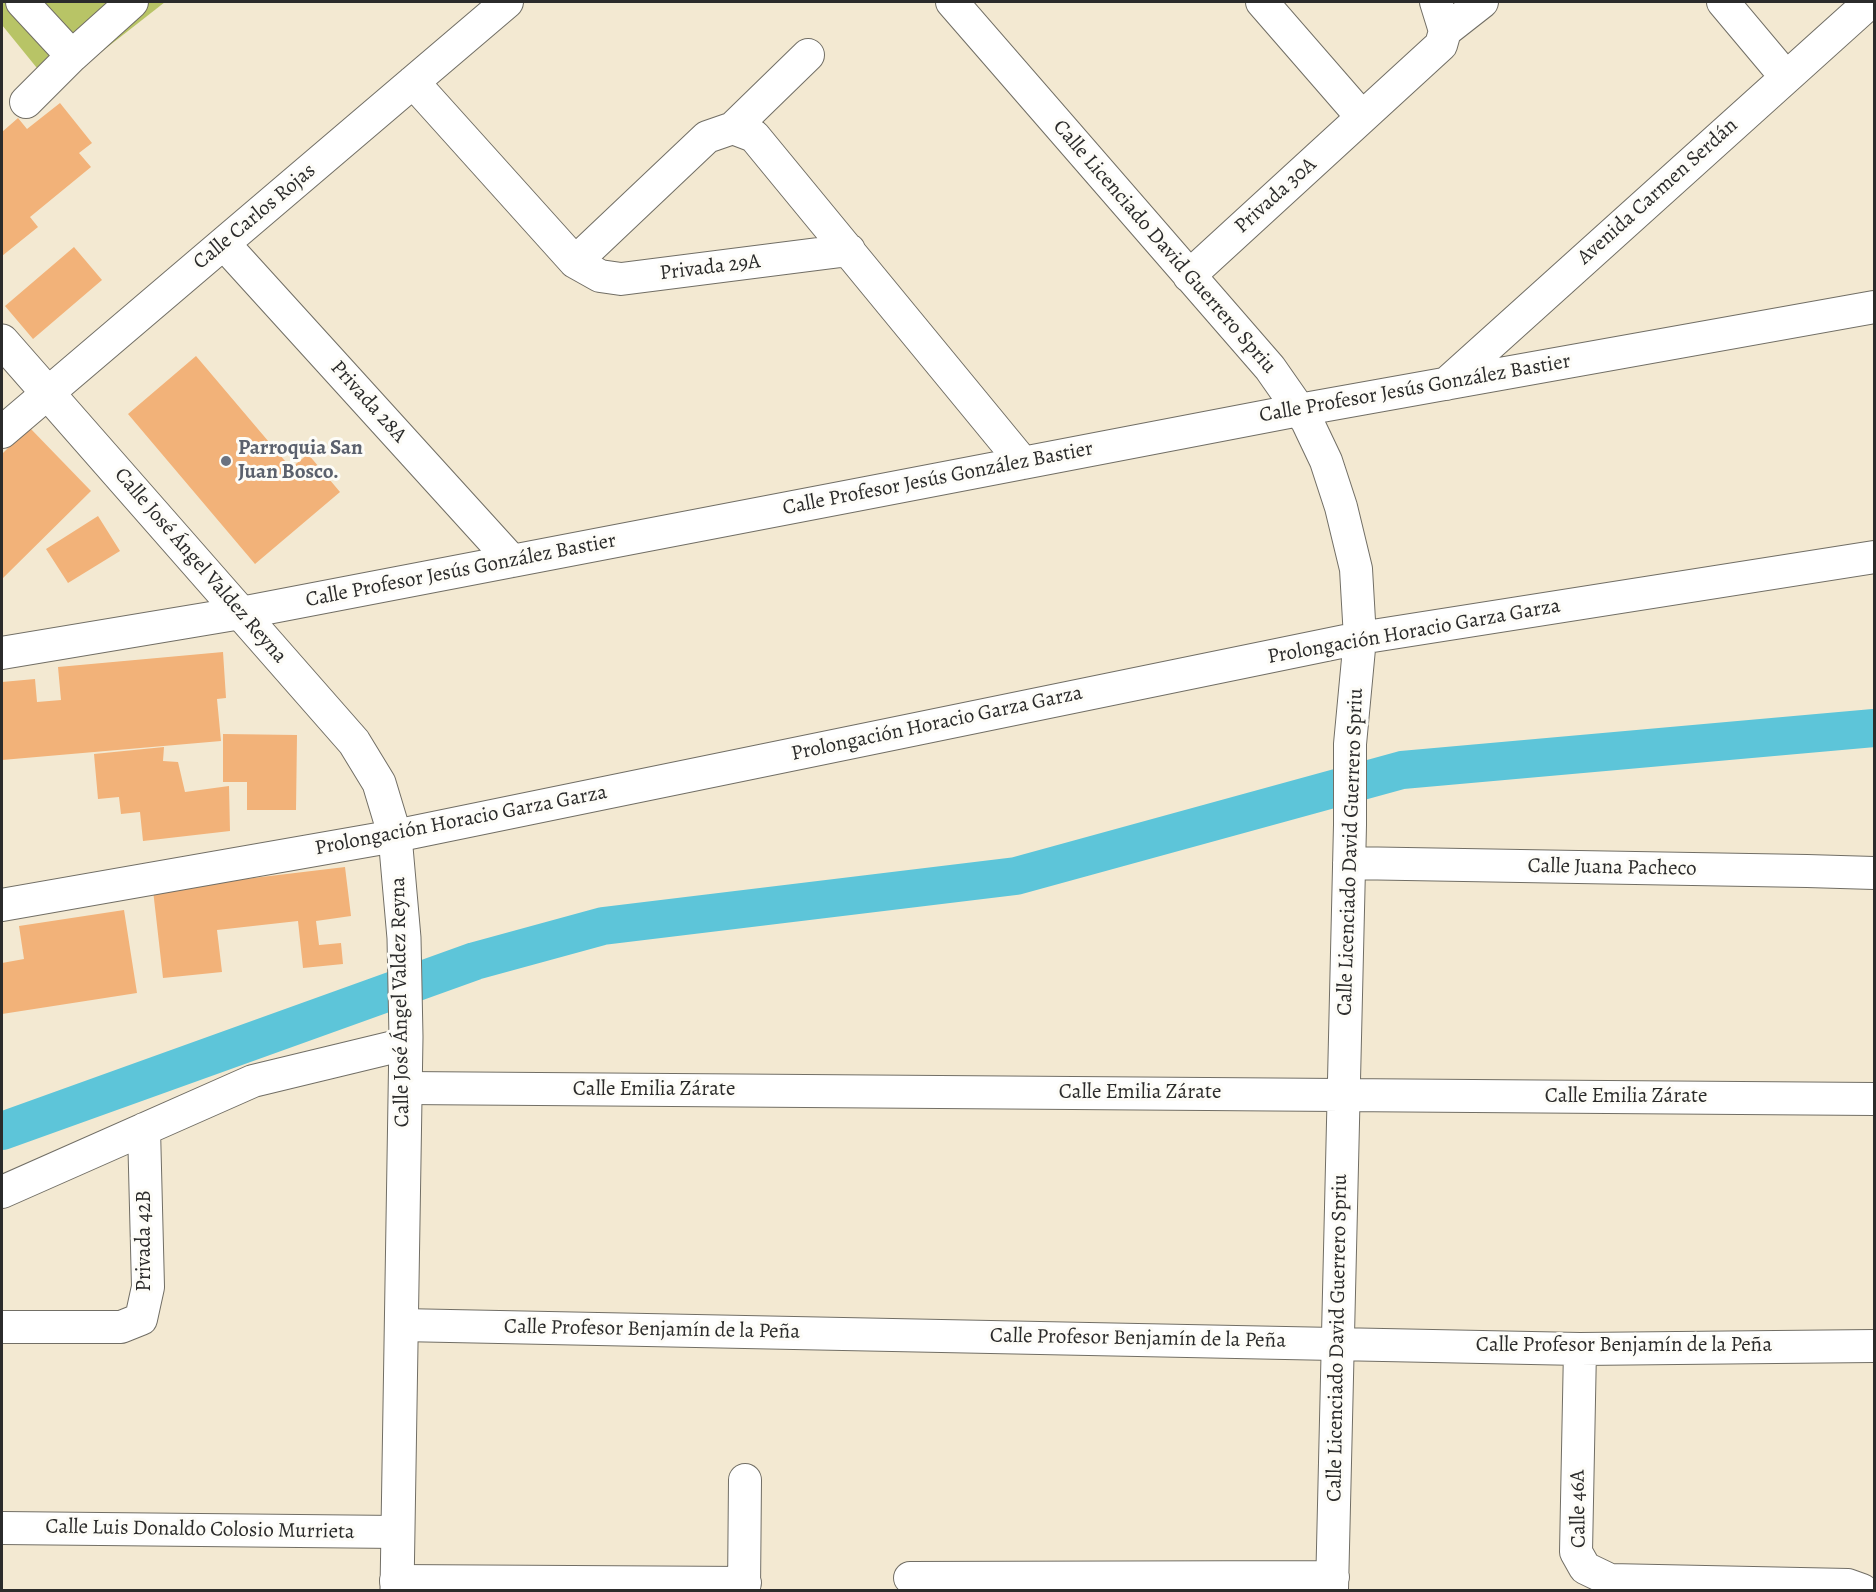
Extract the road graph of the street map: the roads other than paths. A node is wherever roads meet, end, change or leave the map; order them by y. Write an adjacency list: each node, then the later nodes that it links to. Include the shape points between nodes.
1 (22, 2): 11 (street)
2 (132, 2): 11 (street)
3 (507, 2): 13 (street, Calle Carlos Rojas)
4 (952, 2): 20 (street, Calle Licenciado David Guerrero Spriu)
5 (1262, 2): 15 (street)
6 (1482, 2): 9 (street, Privada 30A)
7 (1723, 2): 12 (street)
8 (1870, 2): 12 (street, Avenida Carmen Serdán)
9 (1440, 16): 15 (street, Privada 30A, via 1441,45)
10 (808, 55): 16 (street)
11 (72, 56): 14 (street)
12 (1786, 77): 23 (street, Avenida Carmen Serdán)
13 (413, 82): 17 (street, Calle Carlos Rojas); 19 (street, Privada 29A)
14 (26, 102)
15 (1362, 117): 20 (street, Privada 30A)
16 (733, 128): 18 (street, via 754,136); 19 (street, via 706,137)
17 (224, 244): 24 (street, Calle Carlos Rojas); 29 (street, Privada 28A)
18 (849, 250): 19 (street, Privada 29A, via 621,279 600,276); 27 (street)
19 (574, 262)
20 (1189, 276): 25 (street, Calle Licenciado David Guerrero Spriu, via 1270,368)
21 (1875, 307): 23 (street, Calle Profesor Jesús González Bastier)
22 (2, 341): 24 (street, Calle José Ángel Valdez Reyna)
23 (1446, 384): 25 (street, Calle Profesor Jesús González Bastier)
24 (47, 393): 26 (street, Calle Carlos Rojas); 30 (street, Calle José Ángel Valdez Reyna)
25 (1299, 410): 27 (street, Calle Profesor Jesús González Bastier); 31 (street, Calle Licenciado David Guerrero Spriu, via 1326,461 1341,507 1356,569)
26 (2, 432)
27 (1023, 463): 29 (street, Calle Profesor Jesús González Bastier)
28 (1875, 556): 31 (street, Prolongación Horacio Garza Garza)
29 (512, 561): 30 (street, Calle Profesor Jesús González Bastier)
30 (241, 613): 32 (street, Calle Profesor Jesús González Bastier); 33 (street, Calle José Ángel Valdez Reyna, via 354,742 379,783)
31 (1360, 638): 33 (street, Prolongación Horacio Garza Garza); 34 (street, Calle Licenciado David Guerrero Spriu, via 1350,744)
32 (2, 653)
33 (396, 836): 36 (street, Prolongación Horacio Garza Garza); 37 (street, Calle José Ángel Valdez Reyna)
34 (1349, 863): 35 (street, Calle Juana Pacheco); 39 (street, Calle Licenciado David Guerrero Spriu)
35 (1875, 873)
36 (2, 905)
37 (406, 1040): 38 (street, Calle José Ángel Valdez Reyna); 41 (street, via 253,1082)
38 (405, 1088): 39 (street, Calle Emilia Zárate); 43 (street, Calle José Ángel Valdez Reyna)
39 (1343, 1095): 40 (street, Calle Emilia Zárate); 45 (street, Calle Licenciado David Guerrero Spriu)
40 (1875, 1099)
41 (144, 1129): 42 (street); 44 (street, Privada 42B, via 148,1287 141,1319 121,1328)
42 (2, 1192)
43 (401, 1325): 45 (street, Calle Profesor Benjamín de la Peña); 50 (street, Calle José Ángel Valdez Reyna)
44 (2, 1327)
45 (1338, 1342): 47 (street, Calle Profesor Benjamín de la Peña); 53 (street, Calle Licenciado David Guerrero Spriu)
46 (1875, 1346): 47 (street, Calle Profesor Benjamín de la Peña)
47 (1580, 1349): 58 (street, Calle 46A, via 1576,1552 1585,1568 1610,1580 1848,1585)
48 (745, 1479): 57 (street)
49 (2, 1528): 50 (street, Calle Luis Donaldo Colosio Murrieta)
50 (398, 1532): 55 (street, Calle José Ángel Valdez Reyna)
51 (910, 1578): 54 (street)
52 (1095, 1584): 53 (street); 54 (street)
53 (1332, 1584)
54 (979, 1585)
55 (397, 1586): 56 (street)
56 (628, 1586): 57 (street)
57 (744, 1587)
58 (1862, 1590)

